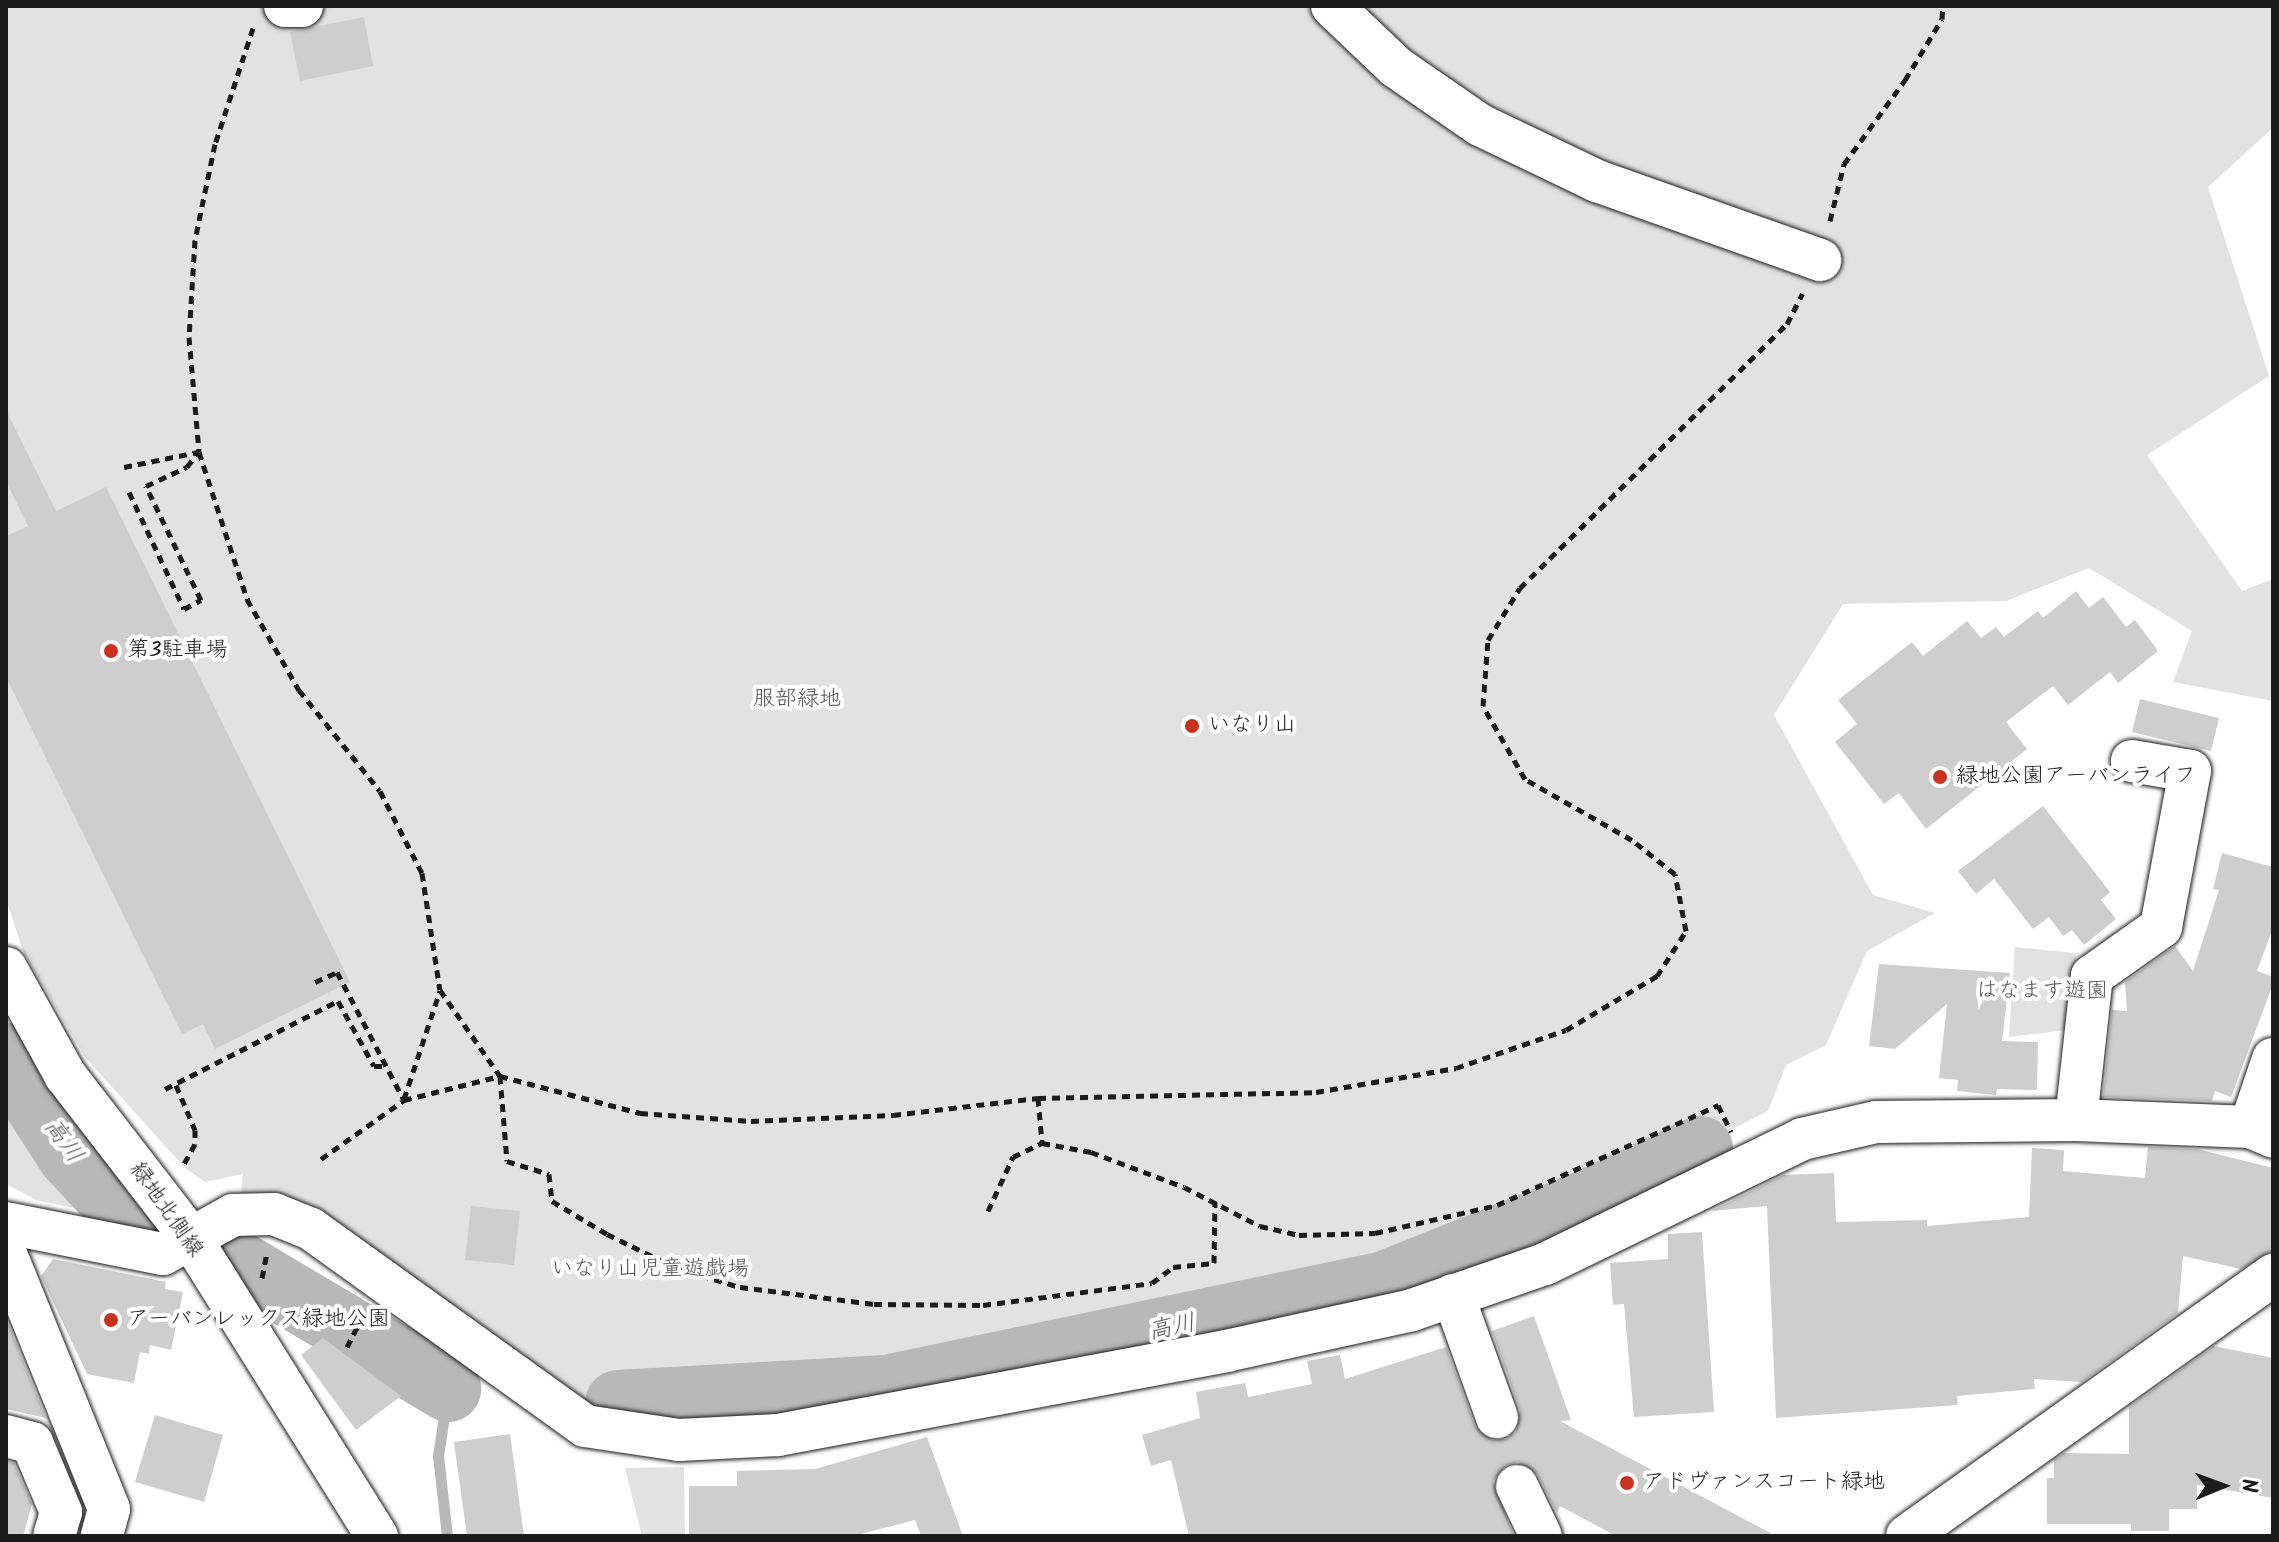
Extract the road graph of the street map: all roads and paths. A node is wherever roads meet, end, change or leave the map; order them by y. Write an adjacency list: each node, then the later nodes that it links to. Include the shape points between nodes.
1 (302, 6): 4 (street)
2 (1332, 6): 5 (street, via 1396,67 1480,125 1597,181)
3 (1943, 6): 5 (path, via 1942,19 1905,80 1844,164)
4 (270, 13): 6 (path, via 215,144 195,240 189,337)
5 (1820, 260): 20 (path, via 1787,324 1520,588 1488,640 1483,706 1525,779 1632,840 1675,874 1686,931 1657,976 1566,1030 1456,1068 1316,1092)
6 (199, 452): 7 (path); 8 (path, via 187,467 146,486 201,600 184,609); 13 (path, via 247,599 299,690 380,791 422,873)
7 (124, 467)
8 (129, 492)
9 (2132, 761): 22 (street, via 2190,771 2161,927 2092,976)
10 (6, 968): 31 (street, 緑地北側線, via 65,1075)
11 (315, 982): 16 (path, via 337,972)
12 (334, 990): 14 (path)
13 (440, 990): 17 (path); 21 (path)
14 (338, 1001): 16 (path, via 374,1066); 18 (path)
15 (2273, 1059): 23 (street)
16 (387, 1066): 21 (path)
17 (500, 1076): 20 (path, via 640,1113 751,1121 893,1115); 21 (path); 28 (path, via 507,1161 549,1174 552,1201 674,1267 740,1287 817,1301 983,1305 1152,1283 1173,1267 1214,1263)
18 (176, 1084): 19 (path); 27 (path, via 195,1130 195,1144)
19 (165, 1089)
20 (1038, 1098): 25 (path)
21 (404, 1100): 26 (path)
22 (2076, 1120): 23 (street); 36 (street, via 1876,1122 1802,1139 1545,1264)
23 (2262, 1132)
24 (1733, 1137): 28 (path, via 1718,1105 1497,1205 1375,1233 1299,1235 1260,1226)
25 (1042, 1143): 28 (path, via 1091,1152); 29 (path, via 1013,1157)
26 (321, 1159)
27 (180, 1173)
28 (1215, 1202)
29 (988, 1211)
30 (6, 1223): 31 (street, via 163,1254)
31 (190, 1237): 36 (street, via 233,1215 274,1214 311,1229 585,1426 679,1440 778,1435 1196,1357 1412,1310); 45 (street, 緑地北側線)
32 (270, 1242): 35 (path)
33 (6, 1254): 44 (street, via 109,1509)
34 (2273, 1275): 42 (street)
35 (260, 1287)
36 (1453, 1295): 39 (street)
37 (368, 1305): 38 (path)
38 (347, 1347)
39 (1497, 1417)
40 (6, 1436): 43 (street, via 32,1443 61,1512)
41 (1517, 1486): 46 (street)
42 (1916, 1533)
43 (54, 1536)
44 (102, 1536)
45 (377, 1536)
46 (1541, 1536)

